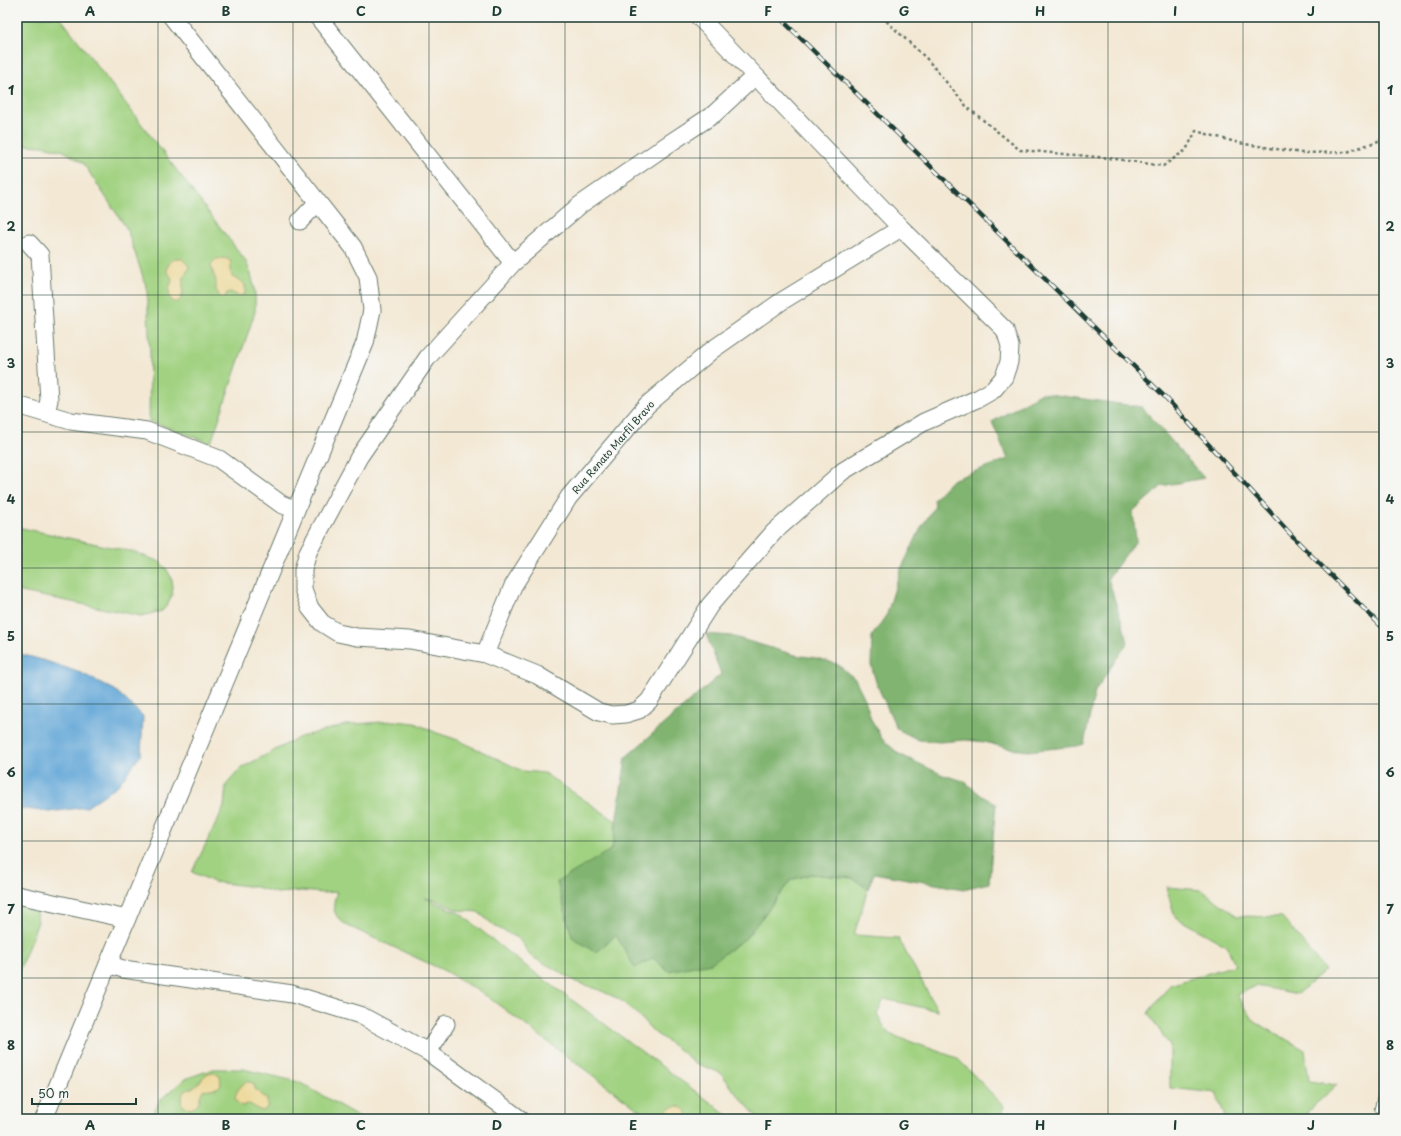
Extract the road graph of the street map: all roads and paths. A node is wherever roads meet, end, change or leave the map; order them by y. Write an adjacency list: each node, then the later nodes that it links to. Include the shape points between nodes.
1 (172, 17): 7 (street)
2 (318, 17): 11 (street)
3 (699, 17): 5 (street)
4 (882, 17): 6 (path, via 927,59 967,107 1020,150 1163,166 1186,150 1196,132 1239,143 1302,153 1347,152)
5 (755, 76): 9 (street); 11 (street, via 714,114 580,205)
6 (1384, 139)
7 (317, 203): 8 (street); 14 (street, via 354,247 368,277 372,310 365,343)
8 (300, 221)
9 (901, 228): 15 (street, Rua Renato Marfil Bravo, via 782,301 712,350 647,405 569,497 513,586); 15 (street, via 1005,330 1010,346 1009,362 1004,377 993,390 924,422 843,472 774,532 710,605 657,690 639,710 612,715 599,712 537,675)
10 (29, 242): 13 (street, via 40,255 49,400)
11 (514, 263): 15 (street, via 428,357 372,438 308,552 302,570 303,589 310,608 322,623 338,633 357,637 410,640)
12 (17, 405): 13 (street)
13 (46, 413): 14 (street, via 71,421 147,431 219,459 281,504)
14 (296, 510): 17 (street)
15 (485, 654)
16 (17, 895): 17 (street)
17 (127, 919): 18 (street)
18 (108, 964): 20 (street, via 123,969 292,994 360,1015); 23 (street)
19 (446, 1024): 20 (street)
20 (428, 1052): 24 (street)
21 (1384, 1089): 22 (lane)
22 (1379, 1108)
23 (44, 1119)
24 (520, 1119)

